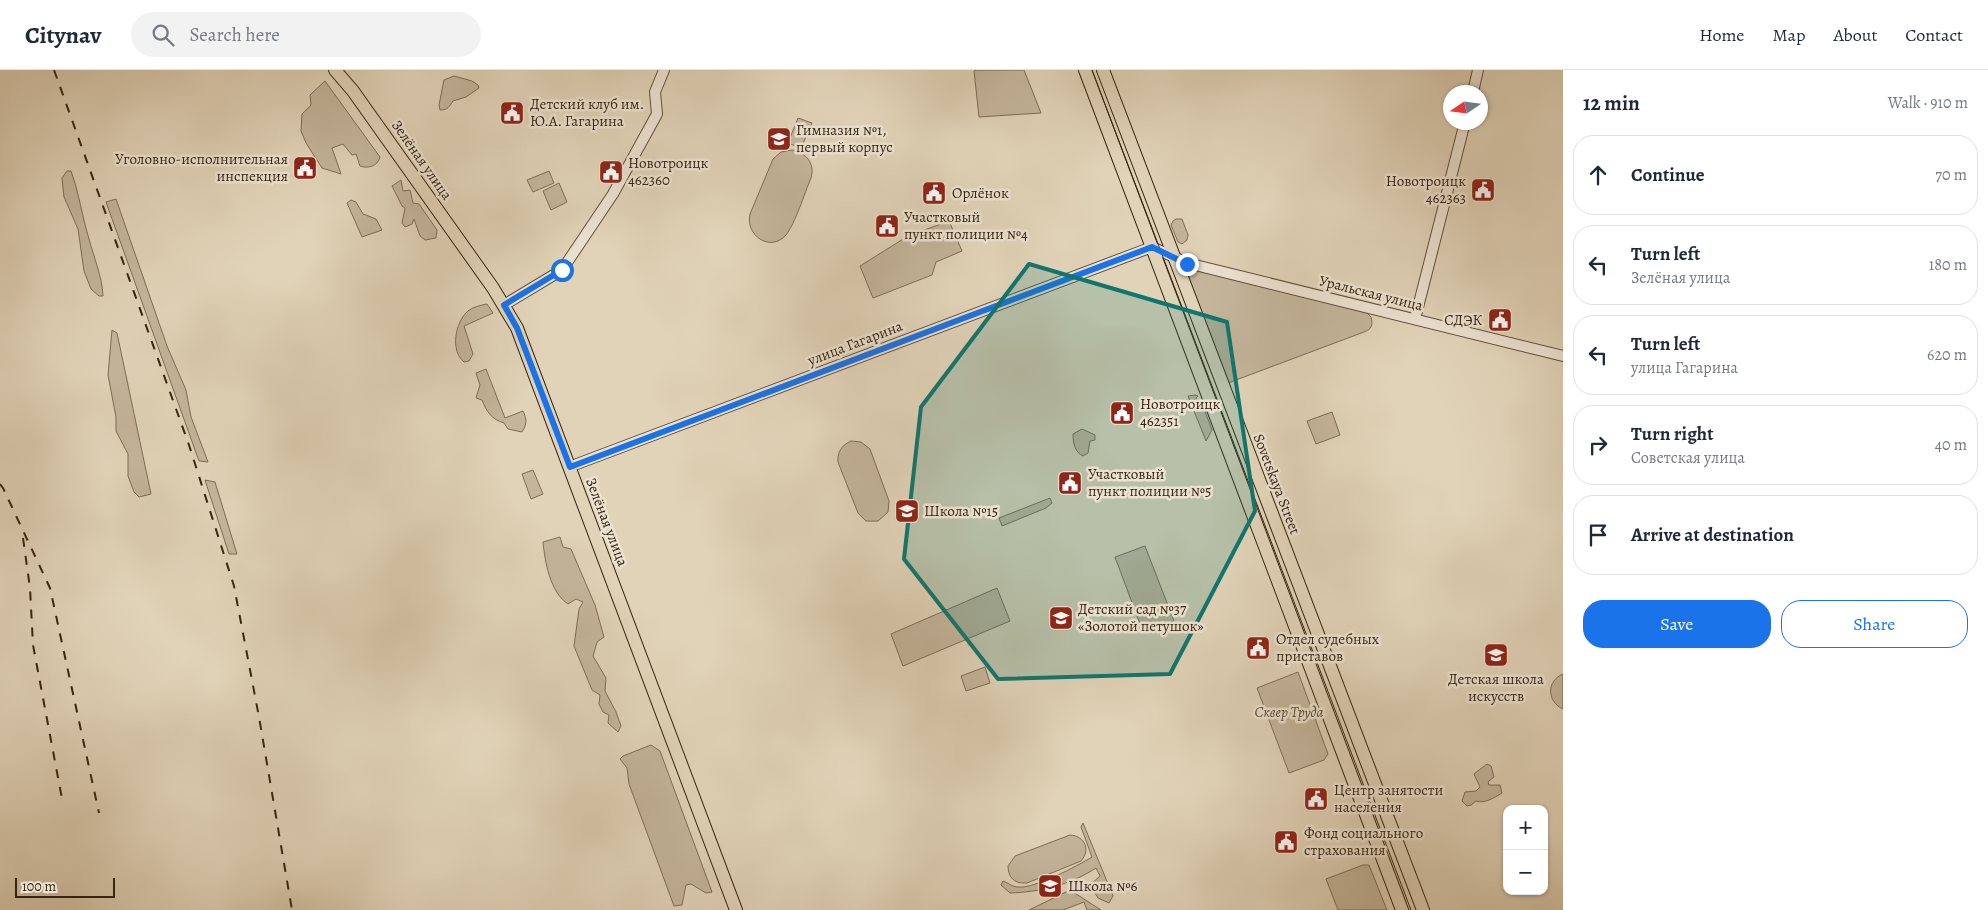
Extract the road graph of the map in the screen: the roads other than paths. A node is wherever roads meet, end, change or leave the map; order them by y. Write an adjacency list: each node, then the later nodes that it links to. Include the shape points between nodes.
1 (335, 70): 10 (main road, Зелёная улица)
2 (664, 70): 10 (street, via 655,92 657,114 613,194 562,270)
3 (1085, 70): 8 (main road)
4 (1103, 70): 9 (main road, Sovetskaya Street)
5 (1478, 70): 6 (street)
6 (1475, 85)
7 (1463, 130): 11 (street)
8 (1152, 247): 9 (street, Уральская улица); 13 (street, улица Гагарина); 15 (main road)
9 (1173, 257): 11 (street, Уральская улица, via 1187,264); 16 (main road, Sovetskaya Street)
10 (504, 305): 13 (main road, Зелёная улица, via 517,328)
11 (1415, 319): 12 (street, Уральская улица)
12 (1563, 356)
13 (570, 467): 14 (main road, Зелёная улица)
14 (736, 910)
15 (1402, 910)
16 (1423, 910)

